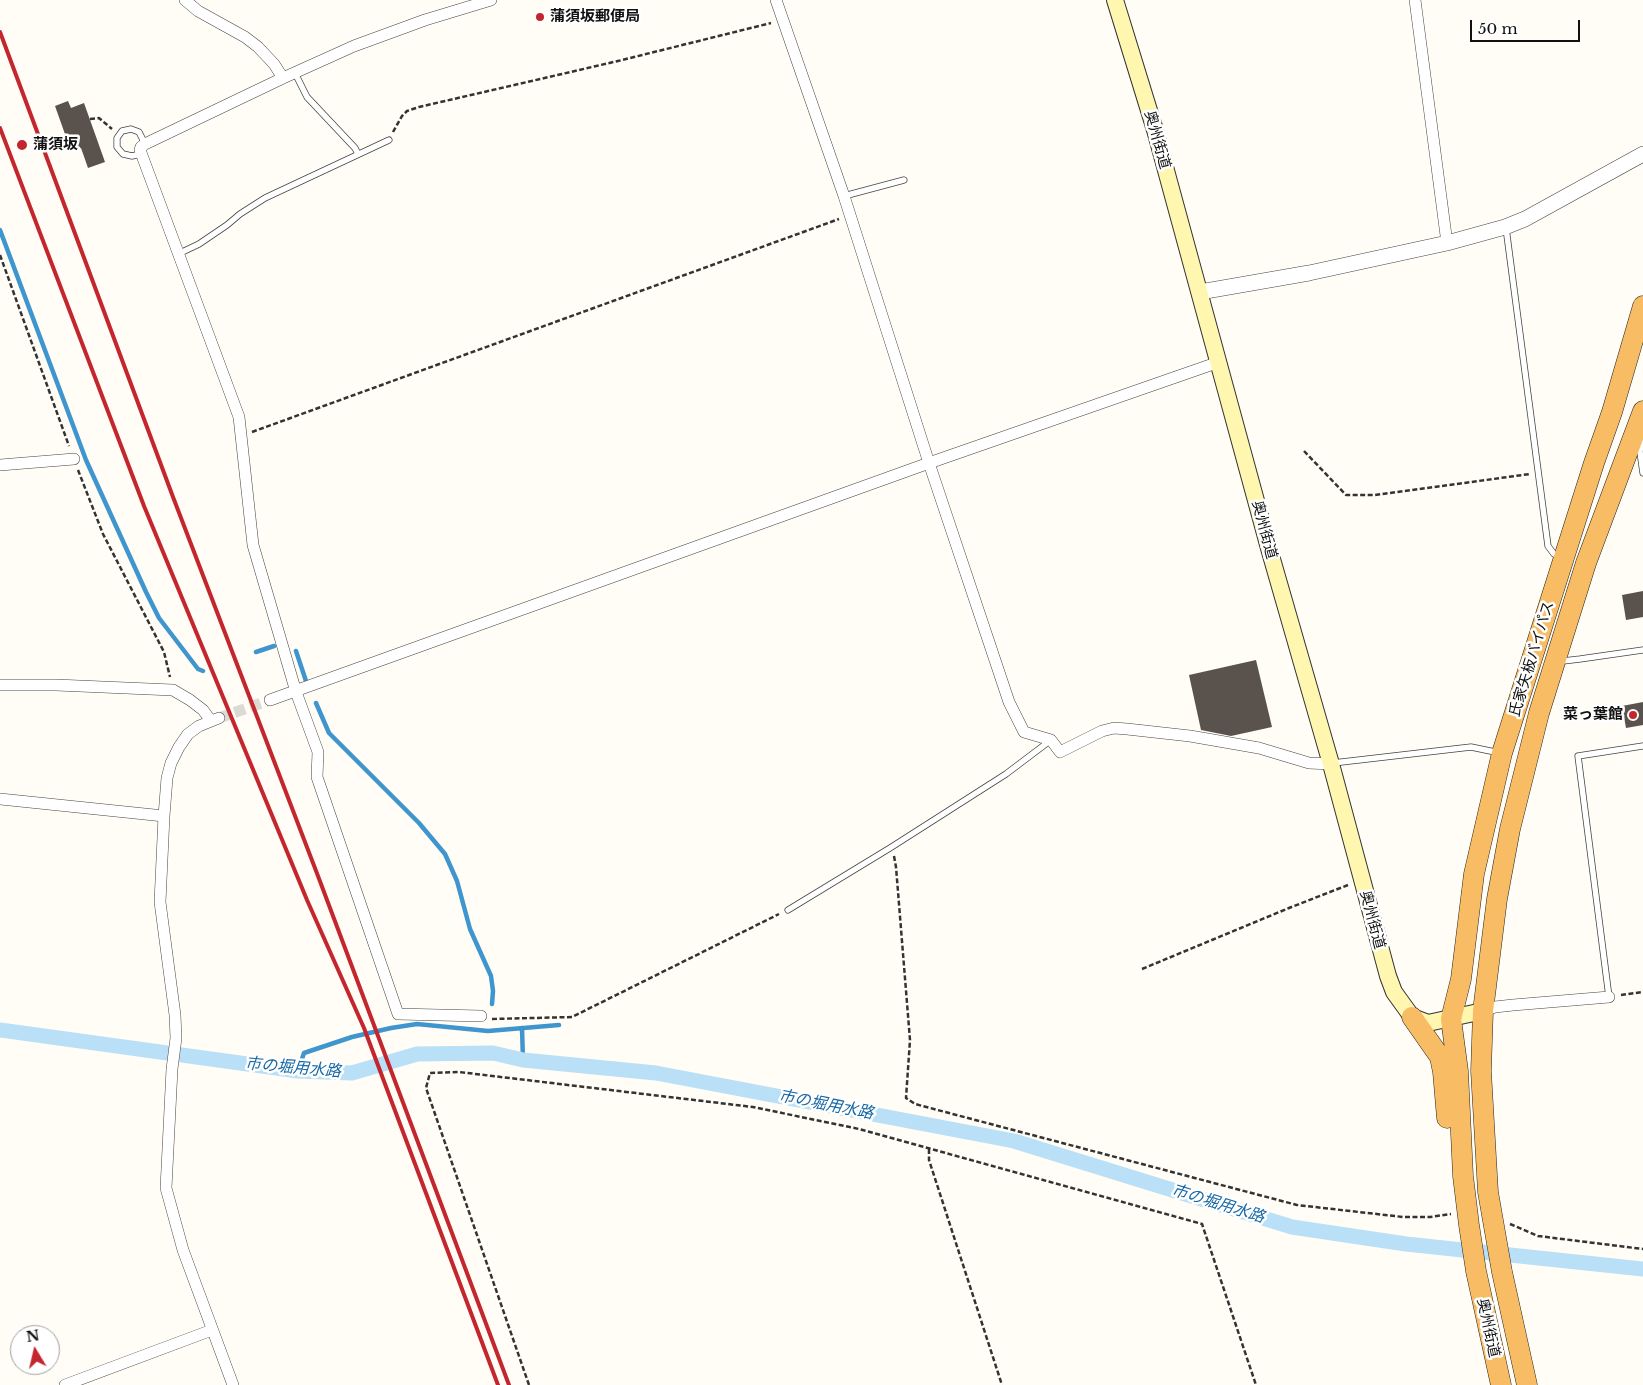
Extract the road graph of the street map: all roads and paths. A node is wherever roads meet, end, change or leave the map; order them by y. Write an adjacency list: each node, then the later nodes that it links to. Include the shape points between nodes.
1 (491, 0): 7 (street, via 354,46)
2 (776, 0): 6 (street)
3 (1115, 0): 22 (main road, 奥州街道)
4 (1415, 0): 19 (street)
5 (193, 2): 8 (street, via 258,47)
6 (783, 20): 11 (path, via 412,109 402,116); 16 (street)
7 (295, 73): 8 (street); 13 (lane, via 307,97 356,148)
8 (283, 78): 12 (street)
9 (90, 119): 10 (path, via 100,118)
10 (119, 134): 12 (lane, via 126,130 139,132); 12 (lane, via 117,143 120,151 127,155)
11 (389, 140): 13 (lane)
12 (143, 149): 20 (street)
13 (358, 154): 20 (lane, via 265,198 227,226)
14 (1643, 154): 18 (street)
15 (904, 180): 16 (lane)
16 (844, 196): 17 (street)
17 (850, 215): 26 (path); 29 (street)
18 (1505, 227): 19 (street); 31 (lane)
19 (1447, 243): 22 (street, via 1309,273)
20 (178, 254): 26 (street, via 239,417)
21 (0, 255): 28 (path)
22 (1200, 292): 24 (main road, 奥州街道)
23 (1643, 306): 33 (highway, 氏家矢板バイパス, via 1612,412)
24 (1219, 362): 29 (street); 43 (main road, 奥州街道)
25 (1643, 413): 32 (lane, via 1640,452); 35 (highway, 氏家矢板バイパス, via 1586,564)
26 (242, 435): 38 (street, via 252,545)
27 (1304, 451): 31 (path, via 1346,494 1375,495)
28 (74, 459): 30 (street); 37 (path, via 103,534 164,652)
29 (929, 463): 38 (street); 40 (street, via 1009,702 1024,732)
30 (0, 465)
31 (1537, 473): 33 (lane, via 1548,546)
32 (1643, 474)
33 (1563, 558): 42 (highway, 氏家矢板バイパス)
34 (1643, 650): 35 (lane, via 1563,661)
35 (1558, 657): 52 (highway, 氏家矢板バイパス, via 1539,713 1503,857)
36 (0, 685): 37 (street)
37 (173, 690): 45 (street, via 215,719 188,734 171,763)
38 (296, 692): 39 (street); 53 (street, via 318,752 317,777 398,1014)
39 (270, 700)
40 (1051, 740): 43 (street, via 1060,752 1102,731 1114,728 1142,730 1259,748 1308,763); 46 (lane, via 1006,774)
41 (1643, 746): 51 (lane, via 1578,756)
42 (1502, 753): 43 (lane, via 1471,747); 55 (highway, 氏家矢板バイパス, via 1474,874 1461,979)
43 (1331, 764): 47 (main road, 奥州街道)
44 (0, 799): 45 (street)
45 (164, 816): 61 (street, via 160,902 176,1038 166,1188 183,1250)
46 (890, 848): 48 (lane); 58 (path, via 896,867 910,1040 906,1098 910,1101 1298,1205 1403,1217)
47 (1362, 881): 49 (path); 54 (main road, 奥州街道, via 1388,976 1394,992)
48 (788, 910): 53 (path, via 572,1017 487,1019)
49 (1142, 969)
50 (1643, 992): 51 (path)
51 (1609, 997): 52 (street, via 1495,1007)
52 (1484, 1011): 55 (main road); 59 (highway, via 1481,1071 1488,1192)
53 (481, 1016)
54 (1412, 1017): 55 (main road, via 1428,1023); 57 (highway, via 1440,1057 1450,1150)
55 (1451, 1019): 57 (highway, via 1458,1071)
56 (929, 1149): 64 (path, via 859,1129 752,1106 459,1072 430,1073 426,1088); 65 (path, via 929,1160); 66 (path, via 1202,1224)
57 (1463, 1176): 58 (highway)
58 (1468, 1218): 67 (highway, 奥州街道)
59 (1495, 1224): 60 (path, via 1517,1225 1538,1236); 68 (highway, 奥州街道)
60 (1643, 1249)
61 (212, 1330): 62 (street); 63 (street)
62 (64, 1385)
63 (233, 1385)
64 (530, 1385)
65 (1002, 1385)
66 (1256, 1385)
67 (1501, 1385)
68 (1527, 1385)

